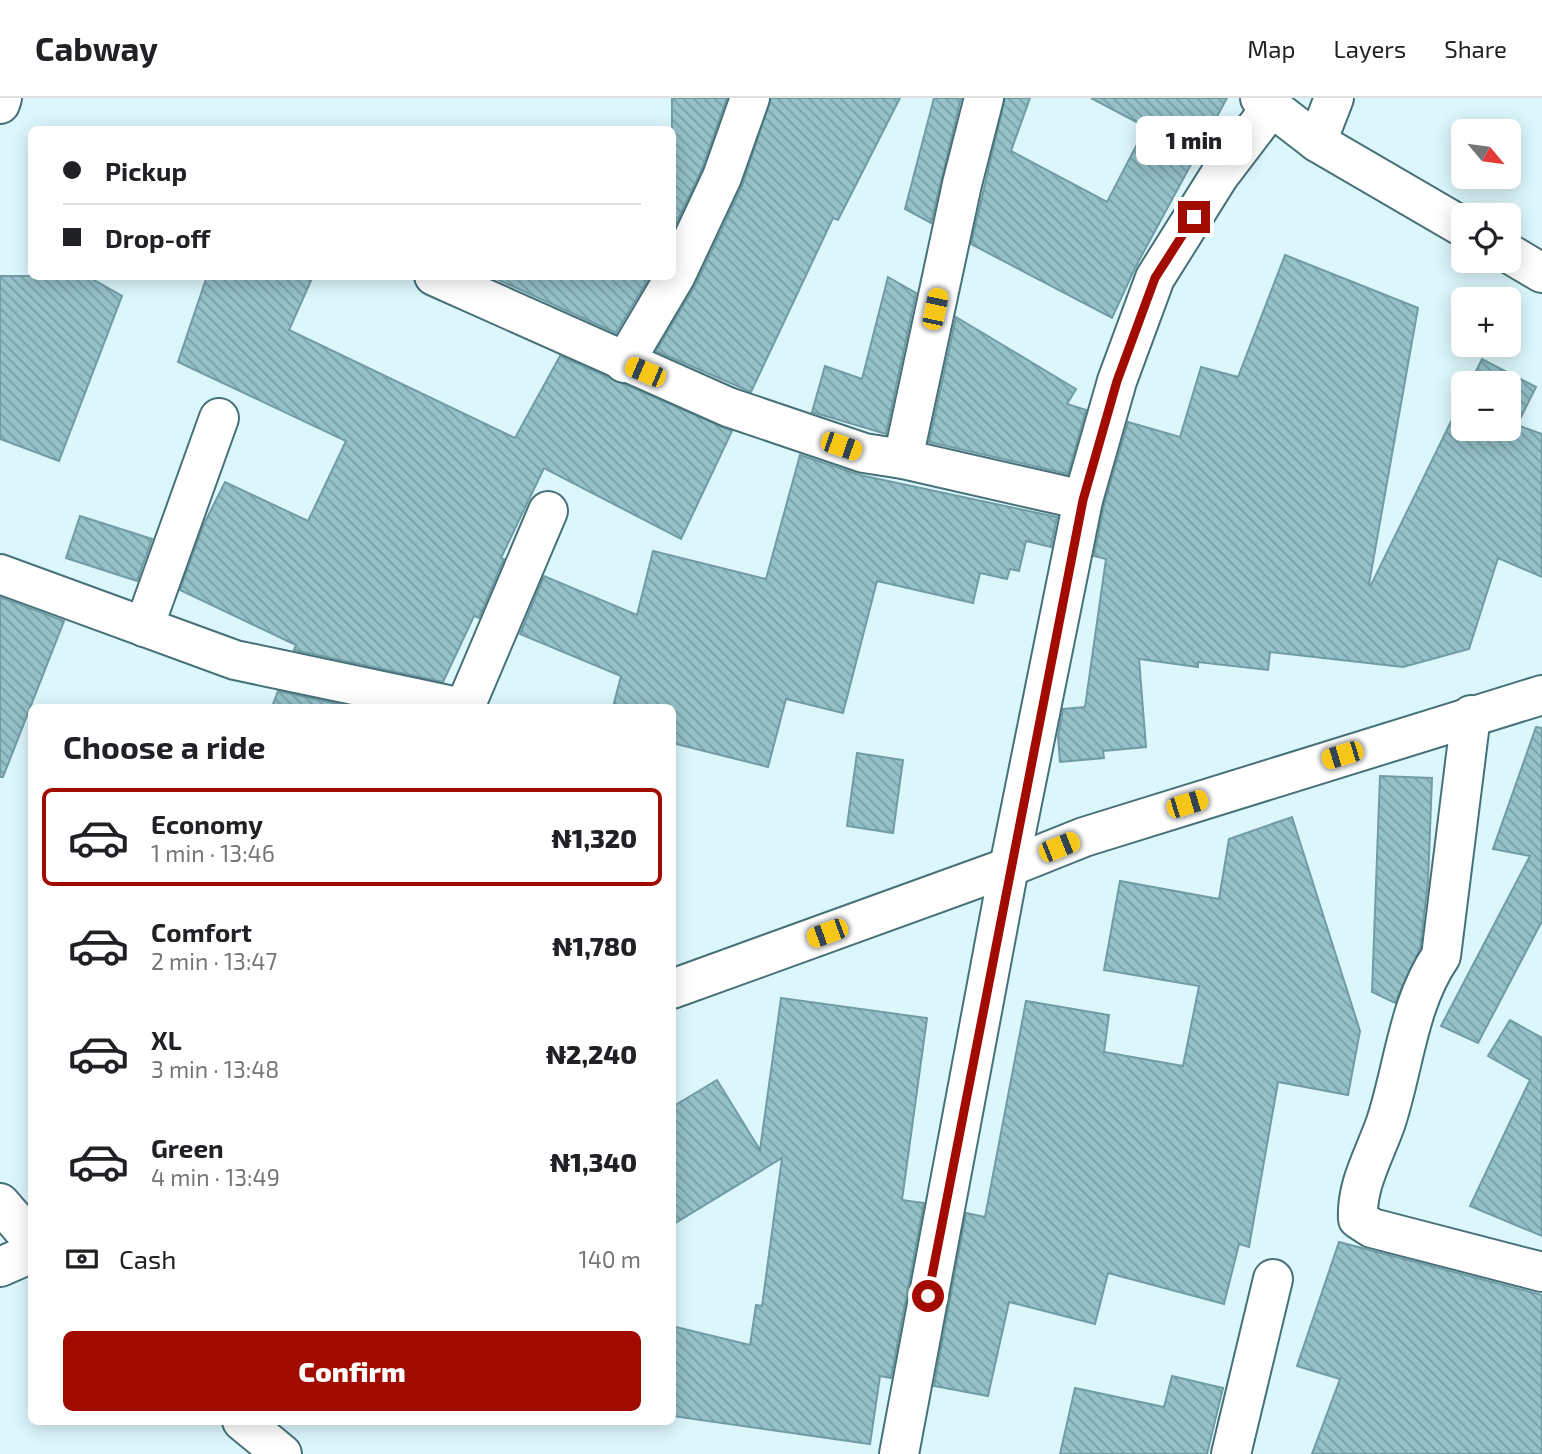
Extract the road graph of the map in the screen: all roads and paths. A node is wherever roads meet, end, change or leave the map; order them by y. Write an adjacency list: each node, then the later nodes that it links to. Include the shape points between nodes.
1 (2, 98): 6 (street)
2 (750, 98): 11 (street, via 722,177)
3 (984, 98): 16 (street)
4 (1334, 98): 7 (street)
5 (1266, 102): 7 (street); 17 (street, via 1155,278 1117,381)
6 (0, 104)
7 (1317, 142): 8 (street)
8 (1451, 220)
9 (1521, 260): 10 (street)
10 (1542, 272)
11 (676, 275)
12 (443, 280): 14 (street)
13 (673, 280): 14 (street)
14 (624, 363): 16 (street, via 727,407 864,453)
15 (219, 418): 20 (street)
16 (903, 459): 17 (street)
17 (1083, 500): 25 (street)
18 (548, 512): 23 (street)
19 (0, 574): 20 (street)
20 (144, 627): 22 (street, via 234,660)
21 (1542, 695): 24 (street)
22 (444, 704)
23 (466, 704)
24 (1471, 715): 25 (street, via 1084,836); 31 (street, via 1441,956 1425,979 1386,1122 1357,1199 1358,1219 1372,1228)
25 (1009, 867): 26 (street); 35 (street)
26 (676, 988)
27 (0, 1203): 28 (street)
28 (28, 1235)
29 (28, 1255): 30 (street)
30 (0, 1267)
31 (1542, 1272)
32 (1273, 1279): 36 (street)
33 (247, 1425): 34 (street)
34 (280, 1453)
35 (899, 1454)
36 (1231, 1454)

